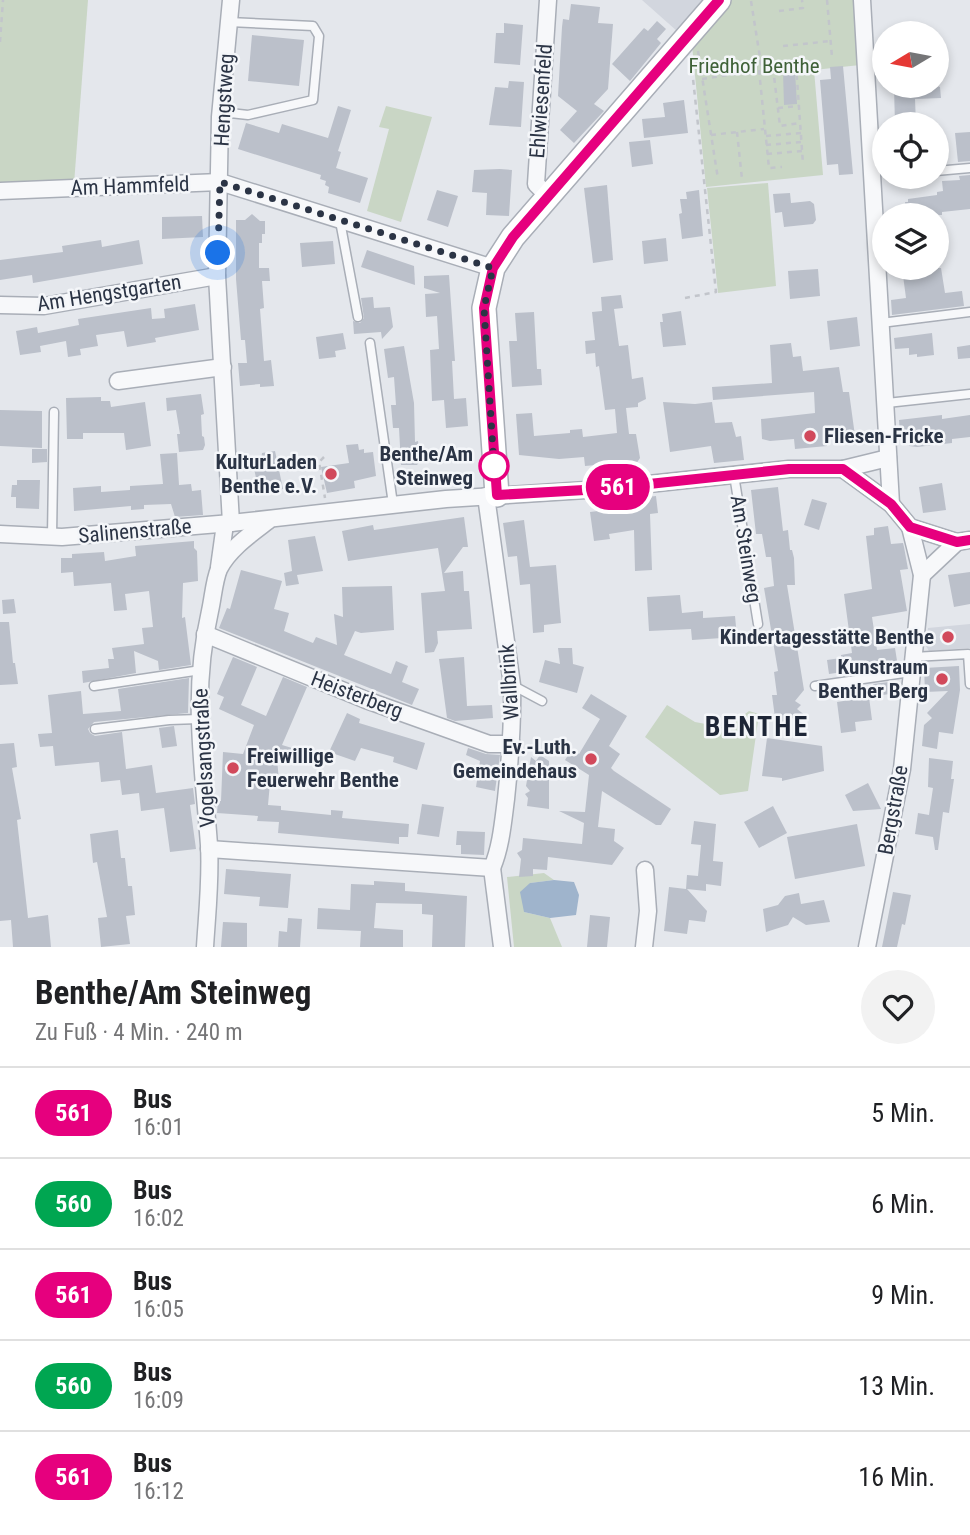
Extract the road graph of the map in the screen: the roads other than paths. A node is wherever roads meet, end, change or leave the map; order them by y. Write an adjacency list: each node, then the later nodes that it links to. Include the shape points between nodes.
1 (231, 0): 5 (street, Hengstweg)
2 (548, 0): 13 (street, Ehlwiesenfeld, via 536,184)
3 (719, 0): 13 (street)
4 (862, 0): 7 (street)
5 (229, 22): 6 (street, Hengstweg); 6 (lane, via 313,26 319,36 316,72 313,100 248,115)
6 (221, 112): 10 (street, Hengstweg)
7 (872, 112)
8 (970, 168): 9 (lane)
9 (949, 170)
10 (220, 182): 12 (street, Am Hammfeld); 14 (street, Am Hammfeld); 16 (street, Hengstweg)
11 (878, 189): 20 (street)
12 (0, 191)
13 (549, 197): 15 (street)
14 (340, 218): 15 (street, Am Hammfeld); 19 (lane)
15 (493, 268): 30 (street, via 484,308)
16 (217, 276): 17 (street, Am Hengstgarten, via 44,306); 22 (street, Hengstweg)
17 (0, 305)
18 (970, 312): 20 (lane)
19 (358, 317)
20 (881, 323): 25 (street)
21 (370, 344): 31 (lane)
22 (223, 367): 23 (street); 34 (street, Hengstweg)
23 (118, 381)
24 (970, 394): 25 (lane)
25 (887, 403): 27 (street)
26 (54, 412): 37 (lane)
27 (888, 458): 28 (street, Am Steinweg); 32 (street)
28 (843, 469): 29 (street, Am Steinweg); 32 (street)
29 (734, 475): 30 (street, Am Steinweg); 41 (lane, Am Steinweg)
30 (492, 495): 31 (street, Am Steinweg); 46 (street, Wallbrink)
31 (393, 504): 33 (street, Am Steinweg)
32 (891, 504): 35 (street)
33 (270, 519): 34 (street, Salinenstraße); 39 (street, Vogelsangstraße, via 246,538)
34 (228, 524): 37 (street, Salinenstraße); 39 (street, Vogelsangstraße)
35 (910, 527): 38 (street); 40 (street, Bergstraße)
36 (0, 534): 37 (street, Salinenstraße)
37 (52, 537)
38 (963, 541): 40 (street)
39 (219, 570): 42 (street, Vogelsangstraße)
40 (922, 575): 43 (street, Bergstraße)
41 (758, 624)
42 (205, 634): 44 (street, Vogelsangstraße); 52 (street, Heisterberg, via 366,700 489,744)
43 (912, 665): 45 (lane, via 968,654); 48 (lane); 59 (street, Bergstraße, via 902,769)
44 (201, 670): 47 (lane); 50 (street, Vogelsangstraße)
45 (970, 684)
46 (512, 685): 49 (lane); 52 (street, Wallbrink)
47 (94, 686)
48 (815, 686)
49 (542, 701)
50 (199, 719): 51 (lane); 53 (street, Vogelsangstraße)
51 (95, 729)
52 (512, 744): 54 (street, Wallbrink, via 504,816)
53 (209, 849): 54 (street); 56 (street, Vogelsangstraße)
54 (492, 868): 57 (street, Wallbrink)
55 (645, 870): 58 (street, via 648,911)
56 (205, 947)
57 (502, 947)
58 (644, 947)
59 (867, 947)

